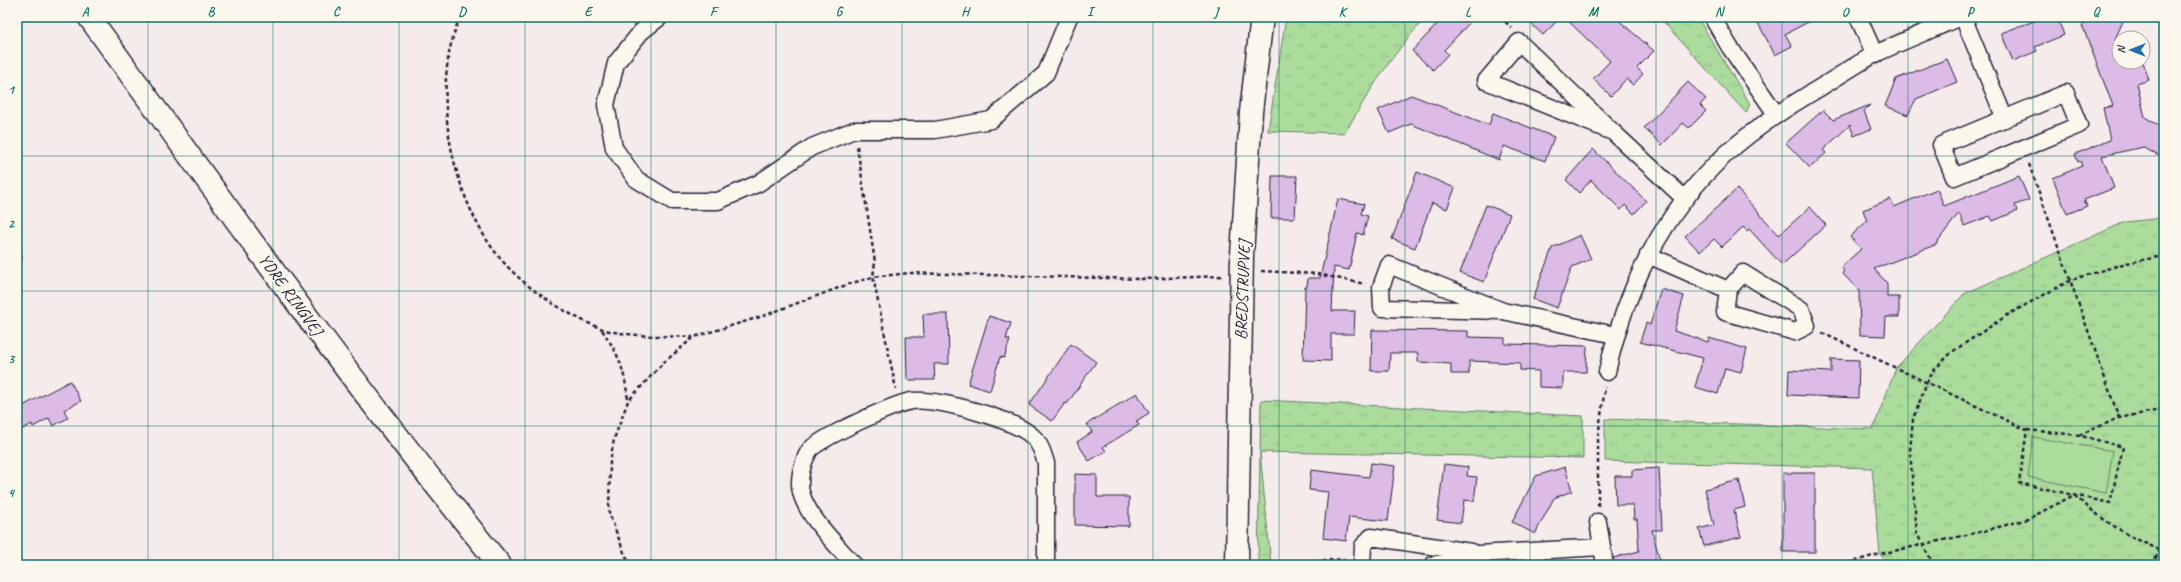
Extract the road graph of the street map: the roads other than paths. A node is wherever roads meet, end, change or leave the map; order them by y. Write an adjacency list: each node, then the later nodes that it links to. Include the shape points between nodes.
1 (89, 17): 22 (street, YDRE RINGVEJ, via 304,312 434,484)
2 (660, 17): 3 (street, via 641,32 616,63 606,105 614,148 636,179 672,201 718,201 759,183 812,147 854,130 935,130 991,120 1046,73)
3 (1068, 17)
4 (1263, 17): 25 (street, BREDSTRUPVEJ, via 1251,112 1242,255)
5 (1712, 17): 9 (street)
6 (1858, 17): 8 (street)
7 (1962, 17): 8 (street); 10 (street)
8 (1875, 55): 9 (street)
9 (1776, 114): 12 (street, via 1725,155)
10 (2005, 118): 10 (street, via 2066,93 2079,125 1954,177 1941,145)
11 (1613, 132): 11 (street, via 1529,98 1486,81 1519,42); 12 (street)
12 (1685, 199): 13 (street)
13 (1648, 255): 14 (street); 16 (street, via 1628,298)
14 (1728, 290): 14 (street, via 1724,312 1795,332 1807,326 1802,309 1743,273)
15 (1503, 311): 15 (street, via 1382,308 1381,287 1390,265); 16 (street)
16 (1616, 335): 17 (street)
17 (1607, 372)
18 (1598, 522): 19 (street)
19 (1601, 547): 20 (street); 27 (street)
20 (1478, 554): 21 (street, via 1372,537 1363,546); 26 (street)
21 (1362, 561)
22 (500, 565)
23 (854, 565): 24 (street, via 805,507 800,491 800,477 809,451 823,439 899,405 925,401 952,404 1017,426 1032,436 1041,447 1046,463)
24 (1046, 565)
25 (1237, 565)
26 (1433, 565)
27 (1604, 565)

